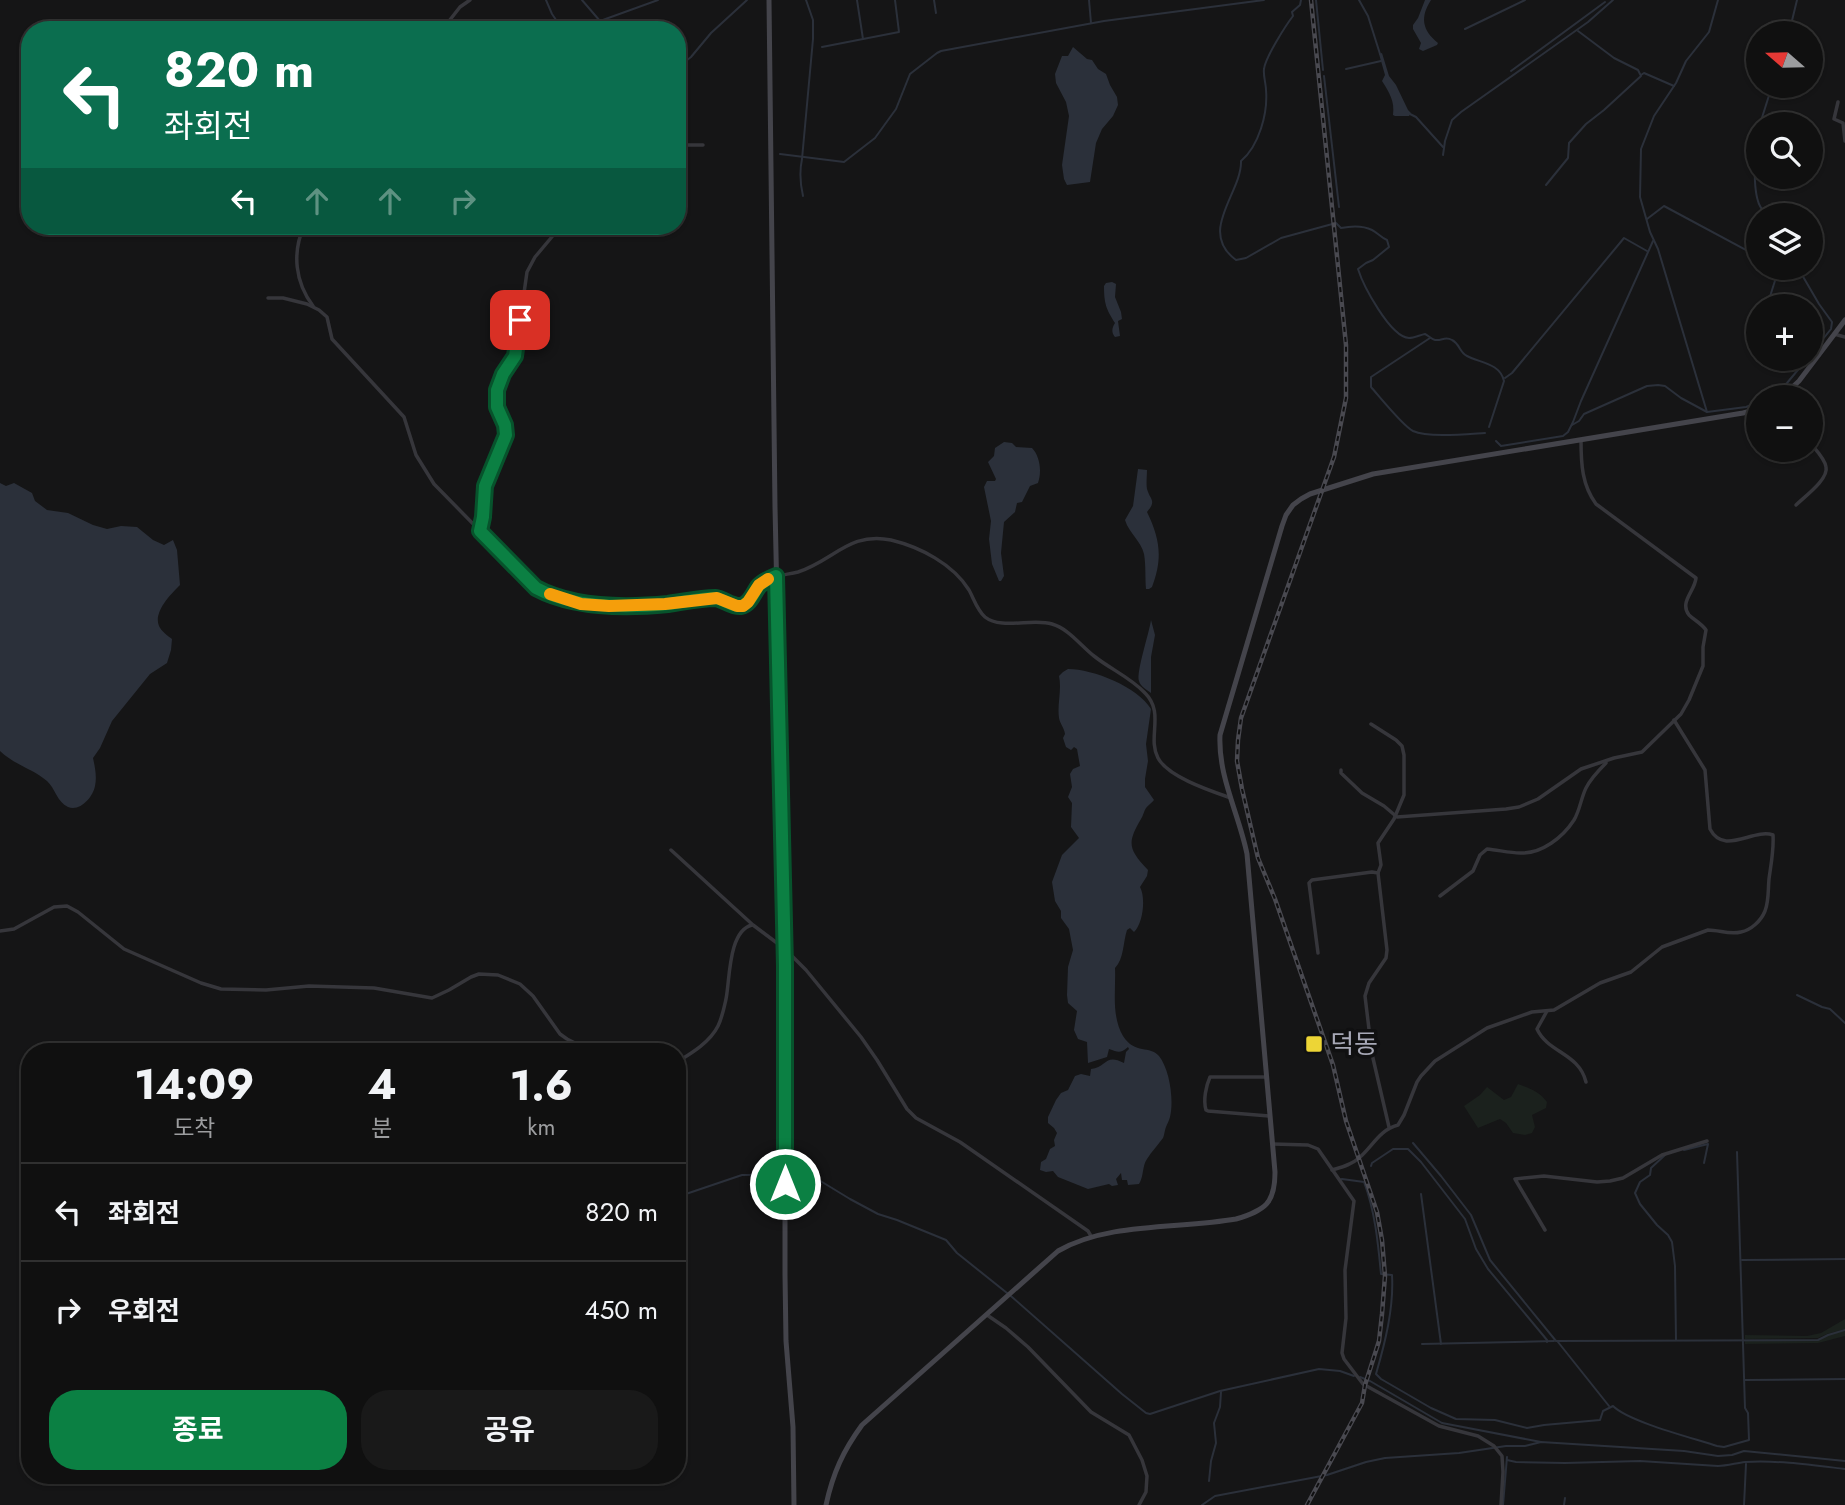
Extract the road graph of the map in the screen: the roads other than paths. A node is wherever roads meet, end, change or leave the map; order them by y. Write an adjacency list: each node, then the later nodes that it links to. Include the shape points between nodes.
1 (470, 0): 3 (street)
2 (769, 0): 21 (main road)
3 (449, 21)
4 (1838, 102): 5 (street, via 1834,119 1843,123)
5 (1845, 141)
6 (686, 145): 7 (street)
7 (703, 145)
8 (301, 235): 11 (street, via 297,268)
9 (553, 235): 20 (street, via 527,272 515,356 497,390 506,435 485,486)
10 (268, 298): 11 (street)
11 (314, 308): 20 (street, via 327,317 332,339 404,417 416,455 434,484)
12 (1845, 320): 13 (main road)
13 (1834, 334): 14 (street); 15 (main road)
14 (1845, 337)
15 (1795, 385)
16 (1746, 412): 17 (main road)
17 (1581, 440): 22 (street, via 1587,492 1596,504 1696,578 1685,604 1688,614 1706,629 1703,666 1689,700); 26 (main road, via 1373,474 1310,494 1293,505 1282,526 1220,735)
18 (1823, 461): 19 (street, via 1825,477)
19 (1796, 505)
20 (480, 531): 21 (street, via 536,588 581,604 665,604 717,598 743,606 759,585)
21 (776, 576): 26 (street, via 800,571 864,539 887,539 930,555 962,580 985,617 995,622 1058,625 1132,681 1152,703 1156,751 1168,770); 33 (main road)
22 (1674, 720): 24 (street, via 1642,752); 35 (street, via 1705,770 1713,835 1738,841 1773,835 1765,913 1744,932 1708,930 1661,947 1631,972)
23 (1371, 724): 27 (street, via 1402,747 1404,795)
24 (1609, 760): 27 (street, via 1581,769 1518,807); 30 (street, via 1592,777 1574,820 1546,847 1518,853 1487,849 1473,871)
25 (1341, 770): 27 (street, via 1362,793)
26 (1231, 799): 38 (main road, via 1247,854)
27 (1396, 816): 29 (street, via 1378,843)
28 (671, 849): 31 (street)
29 (1378, 873): 34 (street, via 1309,883); 41 (street, via 1387,950 1365,996 1372,1054)
30 (1440, 896)
31 (753, 925): 33 (street); 37 (street, via 741,932 732,955 726,999 713,1035)
32 (0, 931): 36 (street, via 14,929 54,907 67,906 124,949 220,989 374,988 432,998 479,974 498,975 520,984 560,1034)
33 (785, 950): 46 (street, via 861,1037 907,1110 960,1142); 48 (main road, via 786,1340)
34 (1318, 953)
35 (1547, 1010): 39 (street, via 1538,1032 1580,1066); 41 (street, via 1487,1028 1435,1061 1417,1082 1401,1122)
36 (574, 1043)
37 (686, 1056)
38 (1266, 1077): 40 (main road); 40 (street, via 1210,1077 1205,1105 1208,1111)
39 (1586, 1082)
40 (1269, 1116): 43 (main road)
41 (1389, 1127): 44 (street, via 1357,1160)
42 (1707, 1141): 45 (street, via 1662,1155 1610,1181 1544,1176 1515,1180)
43 (1271, 1144): 44 (street, via 1308,1144 1318,1149); 46 (main road, via 1275,1188 1270,1200 1255,1213)
44 (1332, 1170): 51 (street, via 1353,1201 1345,1269 1344,1359 1363,1384 1439,1426 1478,1436 1494,1446 1503,1464)
45 (1545, 1230)
46 (1091, 1236): 47 (main road, via 1058,1251)
47 (985, 1314): 49 (main road, via 862,1425 839,1461); 50 (street, via 1028,1347 1091,1412 1129,1435 1147,1476)
48 (794, 1505)
49 (826, 1505)
50 (1139, 1505)
51 (1501, 1505)

